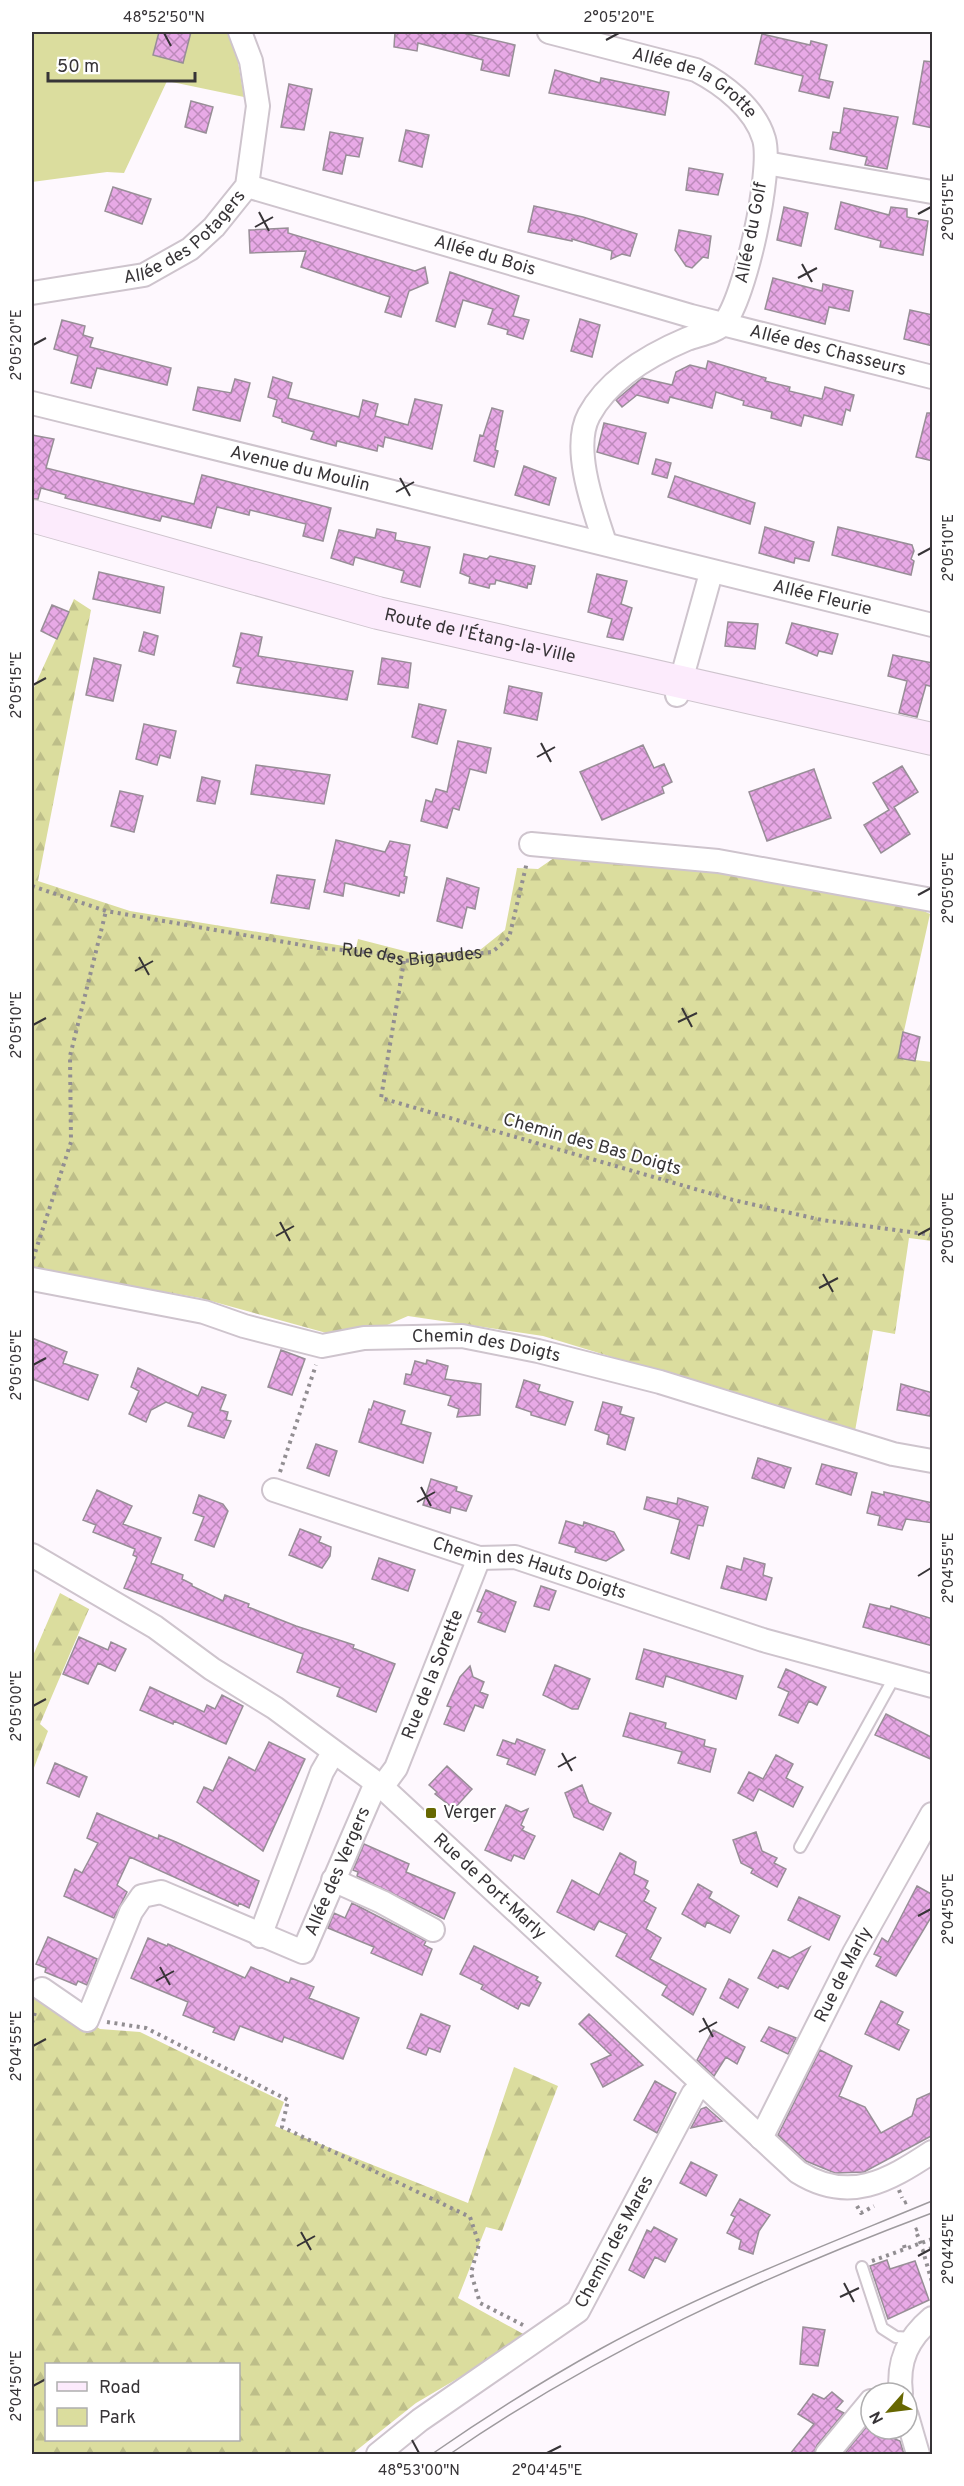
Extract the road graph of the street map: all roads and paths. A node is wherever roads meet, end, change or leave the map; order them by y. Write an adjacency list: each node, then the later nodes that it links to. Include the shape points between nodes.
1 (240, 32): 4 (street, Allée des Potagers, via 251,61 258,106)
2 (549, 32): 3 (street, Allée de la Grotte, via 696,70 716,80 751,116 764,139)
3 (766, 163): 5 (street); 7 (street, Allée du Golf, via 740,297)
4 (247, 186): 6 (street, Allée des Potagers, via 214,227 190,249 144,275); 7 (street, Allée du Bois)
5 (933, 192)
6 (32, 293)
7 (723, 325): 8 (street, Allée des Chasseurs); 12 (street, via 652,356 621,376 601,395 587,418 581,444)
8 (933, 377)
9 (32, 403): 12 (street, Avenue du Moulin)
10 (32, 516): 15 (street, Route de l'Étang-la-Ville, via 378,613)
11 (32, 532): 15 (street, Route de l'Étang-la-Ville, via 370,622)
12 (605, 543): 13 (street, Avenue du Moulin)
13 (711, 573): 14 (street, Allée Fleurie); 15 (street)
14 (933, 625)
15 (679, 689): 16 (street, Route de l'Étang-la-Ville); 17 (street, Route de l'Étang-la-Ville)
16 (933, 739)
17 (933, 754)
18 (531, 844): 20 (street, via 718,861); 22 (path, Rue des Bigaudes, via 509,938 492,952)
19 (32, 886): 21 (path, Rue des Bigaudes)
20 (933, 900)
21 (106, 911): 22 (path, Rue des Bigaudes, via 319,948 376,953); 24 (path, via 70,1056 71,1142)
22 (404, 961): 23 (path, Chemin des Bas Doigts, via 381,1098 734,1200 822,1220)
23 (933, 1236)
24 (32, 1265)
25 (32, 1279): 26 (street, Chemin des Doigts, via 204,1312)
26 (322, 1346): 27 (street, Chemin des Doigts, via 364,1338 462,1336 527,1348 660,1382 893,1454); 28 (path)
27 (933, 1461)
28 (274, 1490): 30 (street, Chemin des Hauts Doigts)
29 (32, 1555): 33 (street, Rue de Port-Marly, via 156,1627 212,1670 275,1708)
30 (479, 1558): 31 (street, Chemin des Hauts Doigts, via 515,1557 763,1640); 34 (street, Rue de la Sorette, via 396,1768)
31 (895, 1676): 32 (street, Chemin des Hauts Doigts); 36 (lane)
32 (933, 1686)
33 (333, 1753): 34 (street, Rue de Port-Marly); 39 (street, via 322,1772)
34 (379, 1785): 37 (street, Allée des Vergers); 42 (street, Rue de Port-Marly)
35 (933, 1814): 43 (street, Rue de Marly, via 855,1953)
36 (800, 1847)
37 (333, 1880): 38 (street); 39 (street, Allée des Vergers, via 303,1952)
38 (433, 1930)
39 (260, 1936): 41 (street, Allée des Vergers, via 161,1892 142,1896 131,1912)
40 (42, 1989): 41 (street)
41 (87, 2020): 56 (path, via 146,2028 288,2100 282,2127 470,2217 479,2244 471,2273 480,2303)
42 (702, 2084): 43 (street, Rue de Port-Marly); 56 (street, Chemin des Mares, via 688,2102 578,2312)
43 (761, 2138): 44 (street, Rue de Port-Marly, via 808,2178 839,2188 879,2182)
44 (933, 2152)
45 (899, 2190): 46 (path, bridge)
46 (905, 2200)
47 (917, 2231): 50 (path, bridge)
48 (933, 2239): 53 (path)
49 (933, 2248): 50 (path)
50 (922, 2249): 52 (path)
51 (933, 2255): 52 (path)
52 (925, 2258): 54 (path)
53 (862, 2267): 57 (lane, via 882,2328 896,2337)
54 (933, 2282)
55 (933, 2318): 57 (street)
56 (543, 2335): 60 (street, Chemin des Mares, via 420,2420)
57 (912, 2338): 58 (street, via 904,2354)
58 (900, 2381)
59 (859, 2415): 61 (street)
60 (378, 2454)
61 (827, 2454)

